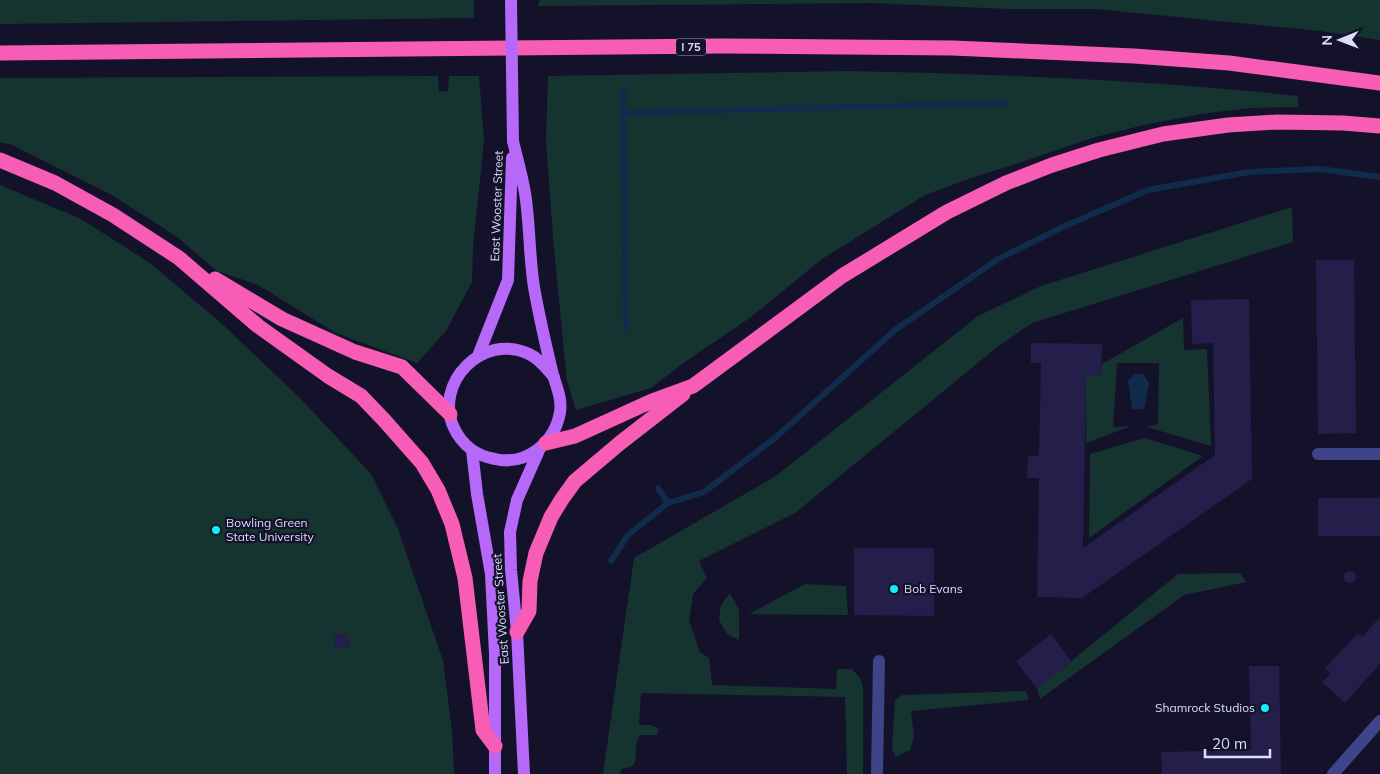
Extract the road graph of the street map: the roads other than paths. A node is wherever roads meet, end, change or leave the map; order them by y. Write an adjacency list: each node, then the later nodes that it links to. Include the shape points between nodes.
1 (511, 0): 5 (main road, East Wooster Street, bridge)
2 (0, 53): 3 (highway, I 75, via 722,46 953,48 1229,63)
3 (1380, 83)
4 (1380, 126): 10 (highway, via 1296,122 1228,125 1163,134 1052,165 947,212 842,276)
5 (513, 141): 8 (main road, East Wooster Street, via 508,280); 9 (main road, East Wooster Street, via 524,192 534,286)
6 (0, 160): 7 (highway, via 56,183 113,214)
7 (180, 258): 11 (highway, via 282,319 355,352 402,367); 19 (highway, via 258,326 361,396 426,470 452,524 465,578 483,730)
8 (478, 356): 9 (main road, East Wooster Street, via 494,350 520,351 543,363); 11 (main road, East Wooster Street, via 464,366 455,380 450,396)
9 (554, 377): 12 (main road, East Wooster Street, via 560,394 560,411 556,428)
10 (693, 386): 12 (highway, via 575,436); 16 (highway, via 620,443 576,481 562,499 536,554 528,611)
11 (450, 414): 13 (main road, East Wooster Street, via 454,427)
12 (543, 446): 13 (main road, East Wooster Street, via 518,459 502,461 486,458); 16 (main road, East Wooster Street, via 517,500 510,532)
13 (472, 450): 19 (main road, East Wooster Street, via 491,574)
14 (1318, 454): 15 (lane)
15 (1380, 454)
16 (517, 632): 21 (main road, East Wooster Street)
17 (879, 661): 22 (lane)
18 (1380, 721): 23 (lane)
19 (495, 746): 20 (main road, East Wooster Street)
20 (495, 774)
21 (524, 774)
22 (877, 774)
23 (1333, 774)

